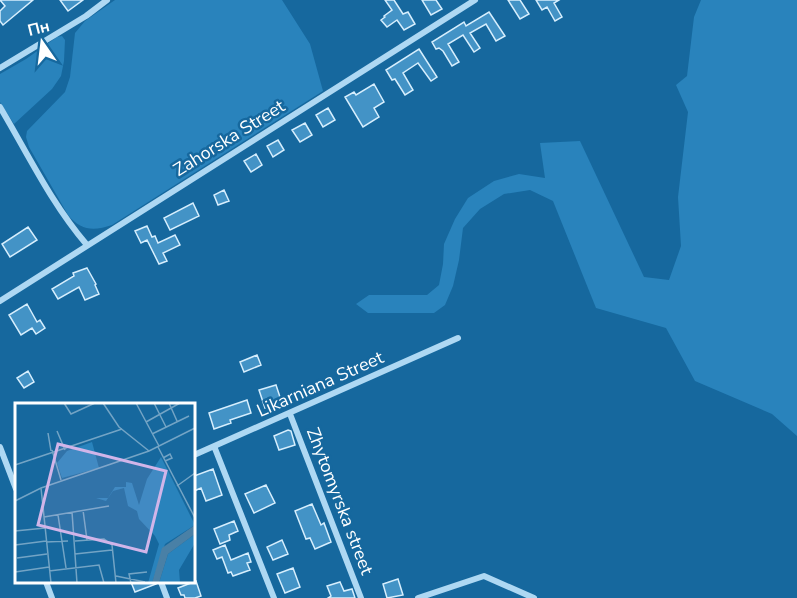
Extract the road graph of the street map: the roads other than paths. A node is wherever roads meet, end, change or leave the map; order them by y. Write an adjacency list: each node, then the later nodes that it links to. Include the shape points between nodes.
1 (107, 0): 3 (street)
2 (474, 0): 5 (street, Zahorska Street)
3 (0, 68)
4 (0, 107): 5 (street, via 67,222)
5 (87, 245): 6 (street, Zahorska Street)
6 (0, 301)
7 (458, 338): 8 (street, Likarniana Street)
8 (290, 414): 9 (street, Likarniana Street); 18 (street, Zhytomyrska street)
9 (213, 446): 11 (street, Likarniana Street); 17 (street)
10 (0, 447): 12 (street)
11 (195, 455)
12 (15, 486)
13 (46, 583): 15 (street)
14 (161, 583): 16 (street)
15 (52, 598)
16 (167, 598)
17 (274, 598)
18 (362, 598)
19 (418, 598): 20 (street, via 484,576)
20 (534, 598)

